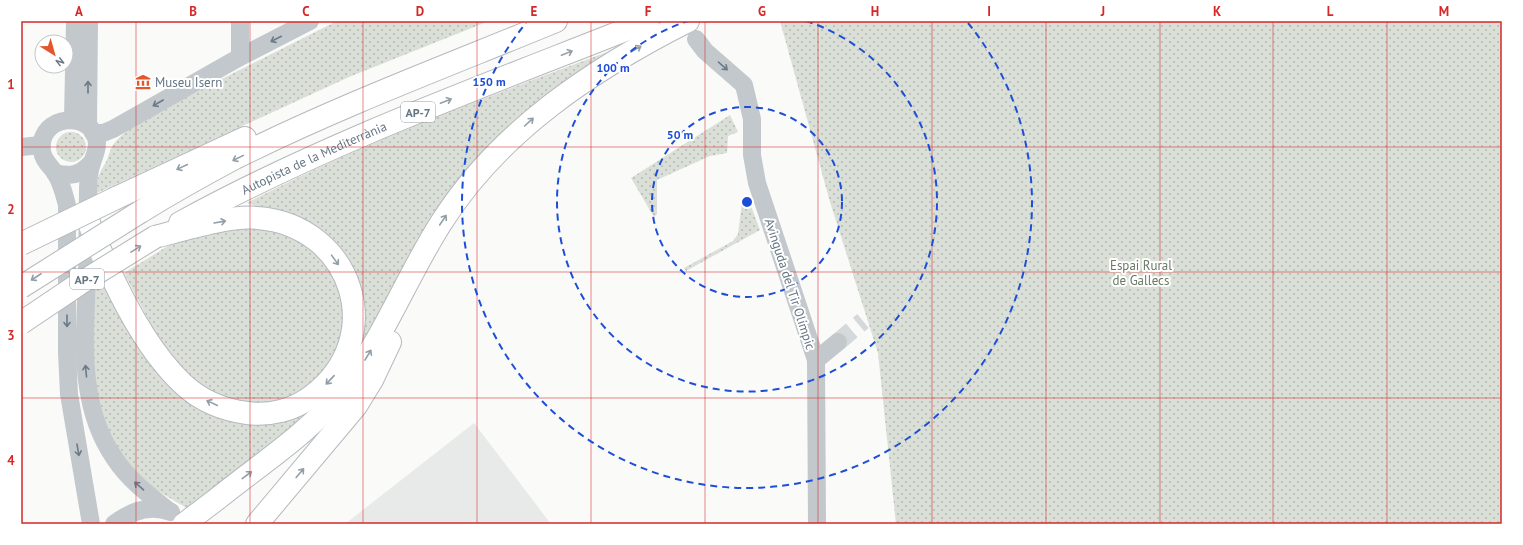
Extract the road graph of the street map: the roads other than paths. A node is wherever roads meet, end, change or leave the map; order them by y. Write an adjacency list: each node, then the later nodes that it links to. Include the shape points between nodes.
1 (75, 21): 10 (street)
2 (89, 21): 10 (street, one-way to 2)
3 (240, 21): 9 (street)
4 (310, 21): 9 (street, one-way to 9)
5 (527, 21): 17 (highway, one-way to 17, bridge, via 232,144)
6 (556, 21): 19 (highway, AP-7, one-way to 19, bridge, via 351,106 215,169 140,212)
7 (648, 21): 16 (highway, Autopista de la Mediterrània / AP-7, one-way to 7, via 332,148)
8 (692, 30): 18 (highway, one-way to 8, via 441,223 479,173 531,121 583,82 662,34); 22 (street, Avinguda del Tir Olímpic, one-way to 22, via 705,51 744,85 752,119 752,155 757,184)
9 (240, 57): 10 (street, one-way to 10, via 113,129 103,133)
10 (85, 126): 11 (street, via 63,120 52,124 43,136); 13 (street, via 97,143)
11 (41, 145): 12 (street); 14 (street, via 42,154)
12 (21, 147)
13 (92, 163): 14 (street, via 79,174 71,176); 15 (street, via 88,197)
14 (55, 173): 24 (street, one-way to 24, via 67,205 69,394)
15 (89, 223): 16 (highway, one-way to 15, via 197,226 256,217 291,225 317,240 336,260 345,275 350,288 353,317 348,349 342,365 331,380 305,401 278,412 263,414 237,412 195,394 172,373 150,344 115,281); 23 (street, one-way to 15, via 122,469 113,457 90,405 86,362)
16 (154, 237): 20 (highway, Autopista de la Mediterrània / AP-7, one-way to 16, bridge)
17 (21, 244)
18 (424, 253): 23 (highway, one-way to 18, bridge, via 217,500 301,434 325,411 362,366); 27 (highway, one-way to 18, via 356,406 378,369 406,307)
19 (21, 287)
20 (21, 323)
21 (838, 342): 22 (street, Avinguda del Tir Olímpic)
22 (816, 360): 28 (street, Avinguda del Tir Olímpic)
23 (177, 517): 25 (street, via 159,509 140,510); 26 (street)
24 (92, 524)
25 (114, 524)
26 (190, 524)
27 (257, 524)
28 (817, 524)

